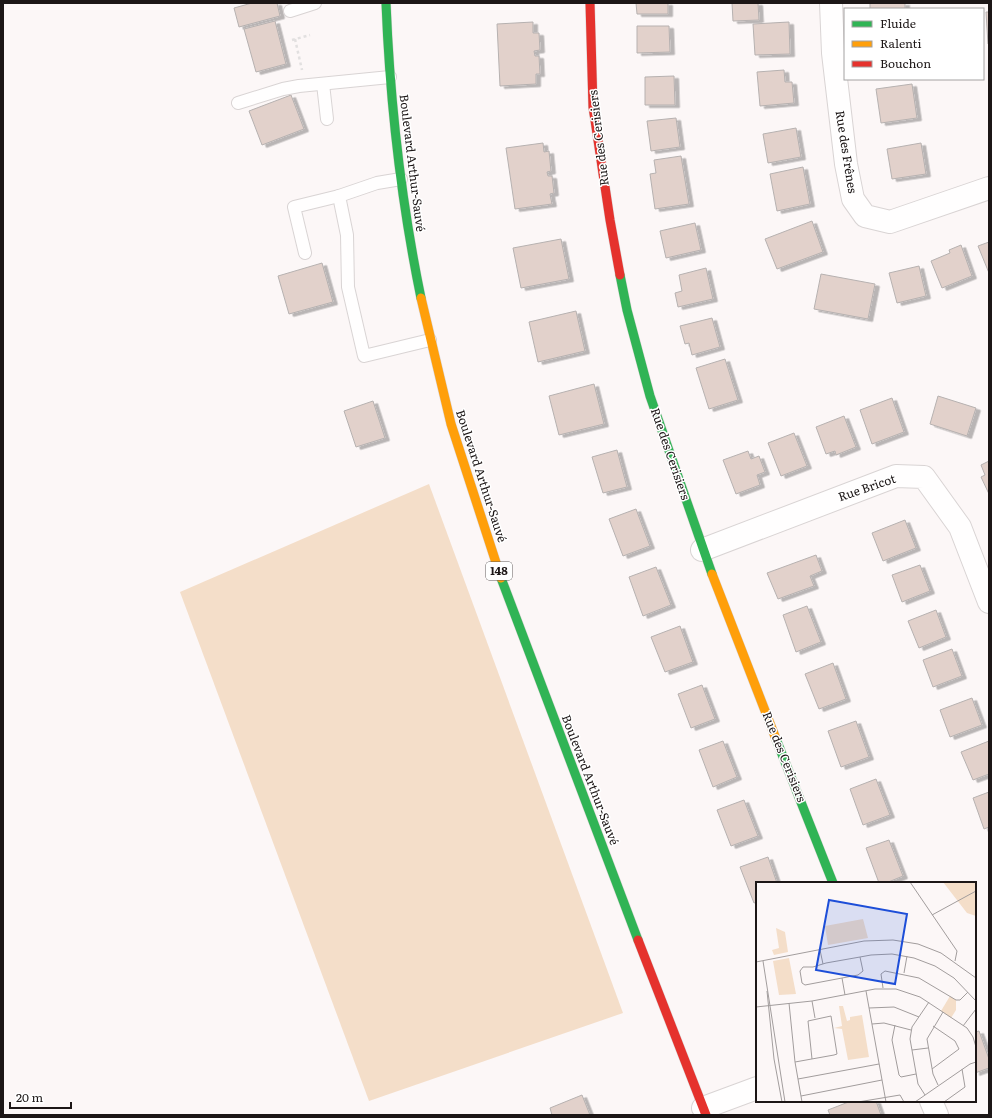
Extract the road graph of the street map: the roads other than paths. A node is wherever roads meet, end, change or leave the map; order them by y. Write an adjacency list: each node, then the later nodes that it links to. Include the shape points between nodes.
1 (315, 3): 5 (lane)
2 (386, 3): 6 (main road, Boulevard Arthur-Sauvé / 148)
3 (590, 3): 15 (main road, Rue des Cerisiers, via 593,107 627,310 650,396)
4 (831, 3): 11 (street, Rue des Frênes, via 833,53 846,164 853,199 865,216 890,222)
5 (290, 11)
6 (390, 77): 7 (lane); 10 (main road, Boulevard Arthur-Sauvé / 148)
7 (323, 84): 8 (lane, via 282,89); 9 (lane)
8 (238, 103)
9 (327, 119)
10 (401, 179): 12 (lane, via 377,183); 14 (main road, Boulevard Arthur-Sauvé / 148)
11 (989, 188)
12 (338, 196): 13 (lane, via 294,207); 14 (lane, via 347,235 348,287 364,356)
13 (305, 253)
14 (430, 340): 20 (main road, Boulevard Arthur-Sauvé / 148, via 451,425 486,534)
15 (702, 550): 16 (street, Rue Bricot, via 896,476 924,477 960,527); 17 (main road, Rue des Cerisiers)
16 (989, 602)
17 (833, 882)
18 (756, 1088): 20 (street)
19 (931, 1102): 21 (street)
20 (704, 1112)
21 (937, 1115)

